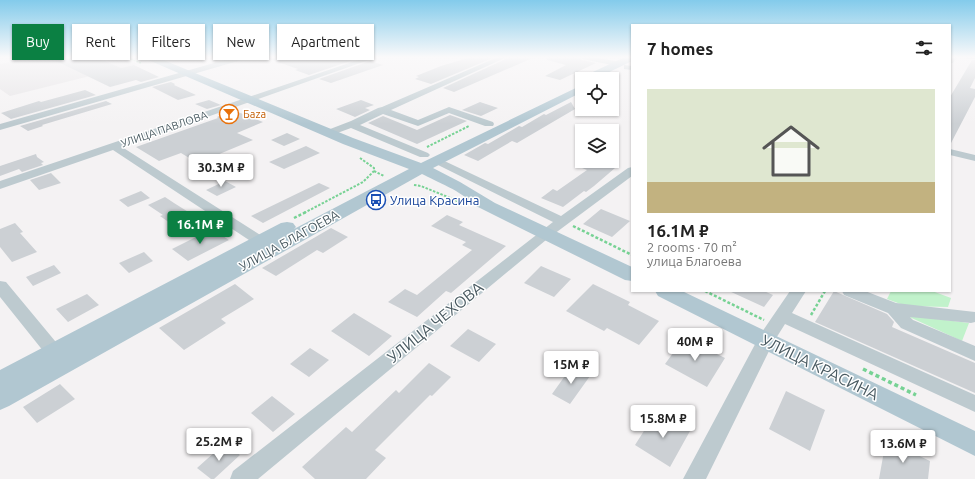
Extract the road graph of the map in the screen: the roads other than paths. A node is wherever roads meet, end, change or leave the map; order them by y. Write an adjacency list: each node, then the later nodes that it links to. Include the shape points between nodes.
1 (161, 79): 11 (street)
2 (203, 79): 7 (main road)
3 (308, 79): 7 (street, УЛИЦА ПАВЛОВА)
4 (450, 79): 8 (street)
5 (575, 84): 9 (main road, УЛИЦА БЛАГОЕВА)
6 (575, 91): 16 (main road, УЛИЦА БЛАГОЕВА)
7 (251, 100): 12 (main road); 13 (street, УЛИЦА ПАВЛОВА)
8 (381, 110): 9 (street, via 418,123 449,110); 10 (street)
9 (484, 122): 17 (main road, УЛИЦА БЛАГОЕВА)
10 (352, 125): 12 (street); 17 (street)
11 (0, 126)
12 (329, 133): 17 (main road)
13 (114, 146): 19 (street, УЛИЦА ПАВЛОВА); 22 (street)
14 (951, 152): 15 (street)
15 (975, 158)
16 (436, 160): 17 (main road, УЛИЦА БЛАГОЕВА); 20 (street)
17 (414, 162): 21 (main road, via 488,205); 22 (main road, УЛИЦА БЛАГОЕВА); 35 (main road, УЛИЦА БЛАГОЕВА)
18 (631, 171): 20 (street, УЛИЦА ЧЕХОВА)
19 (0, 185)
20 (562, 221): 21 (street, УЛИЦА ЧЕХОВА)
21 (545, 233): 23 (main road); 38 (street, УЛИЦА ЧЕХОВА)
22 (260, 241): 32 (main road, УЛИЦА БЛАГОЕВА)
23 (631, 275)
24 (0, 286): 32 (street)
25 (667, 292): 31 (main road, УЛИЦА КРАСИНА)
26 (797, 292): 30 (street)
27 (852, 292): 28 (street)
28 (894, 309): 29 (street); 33 (street, via 907,324)
29 (974, 314)
30 (782, 315): 31 (street); 36 (street)
31 (766, 340): 37 (main road, УЛИЦА КРАСИНА); 39 (street)
32 (54, 352): 34 (main road, УЛИЦА БЛАГОЕВА)
33 (975, 354)
34 (0, 381)
35 (0, 400)
36 (975, 404)
37 (975, 444)
38 (241, 479)
39 (694, 479)

